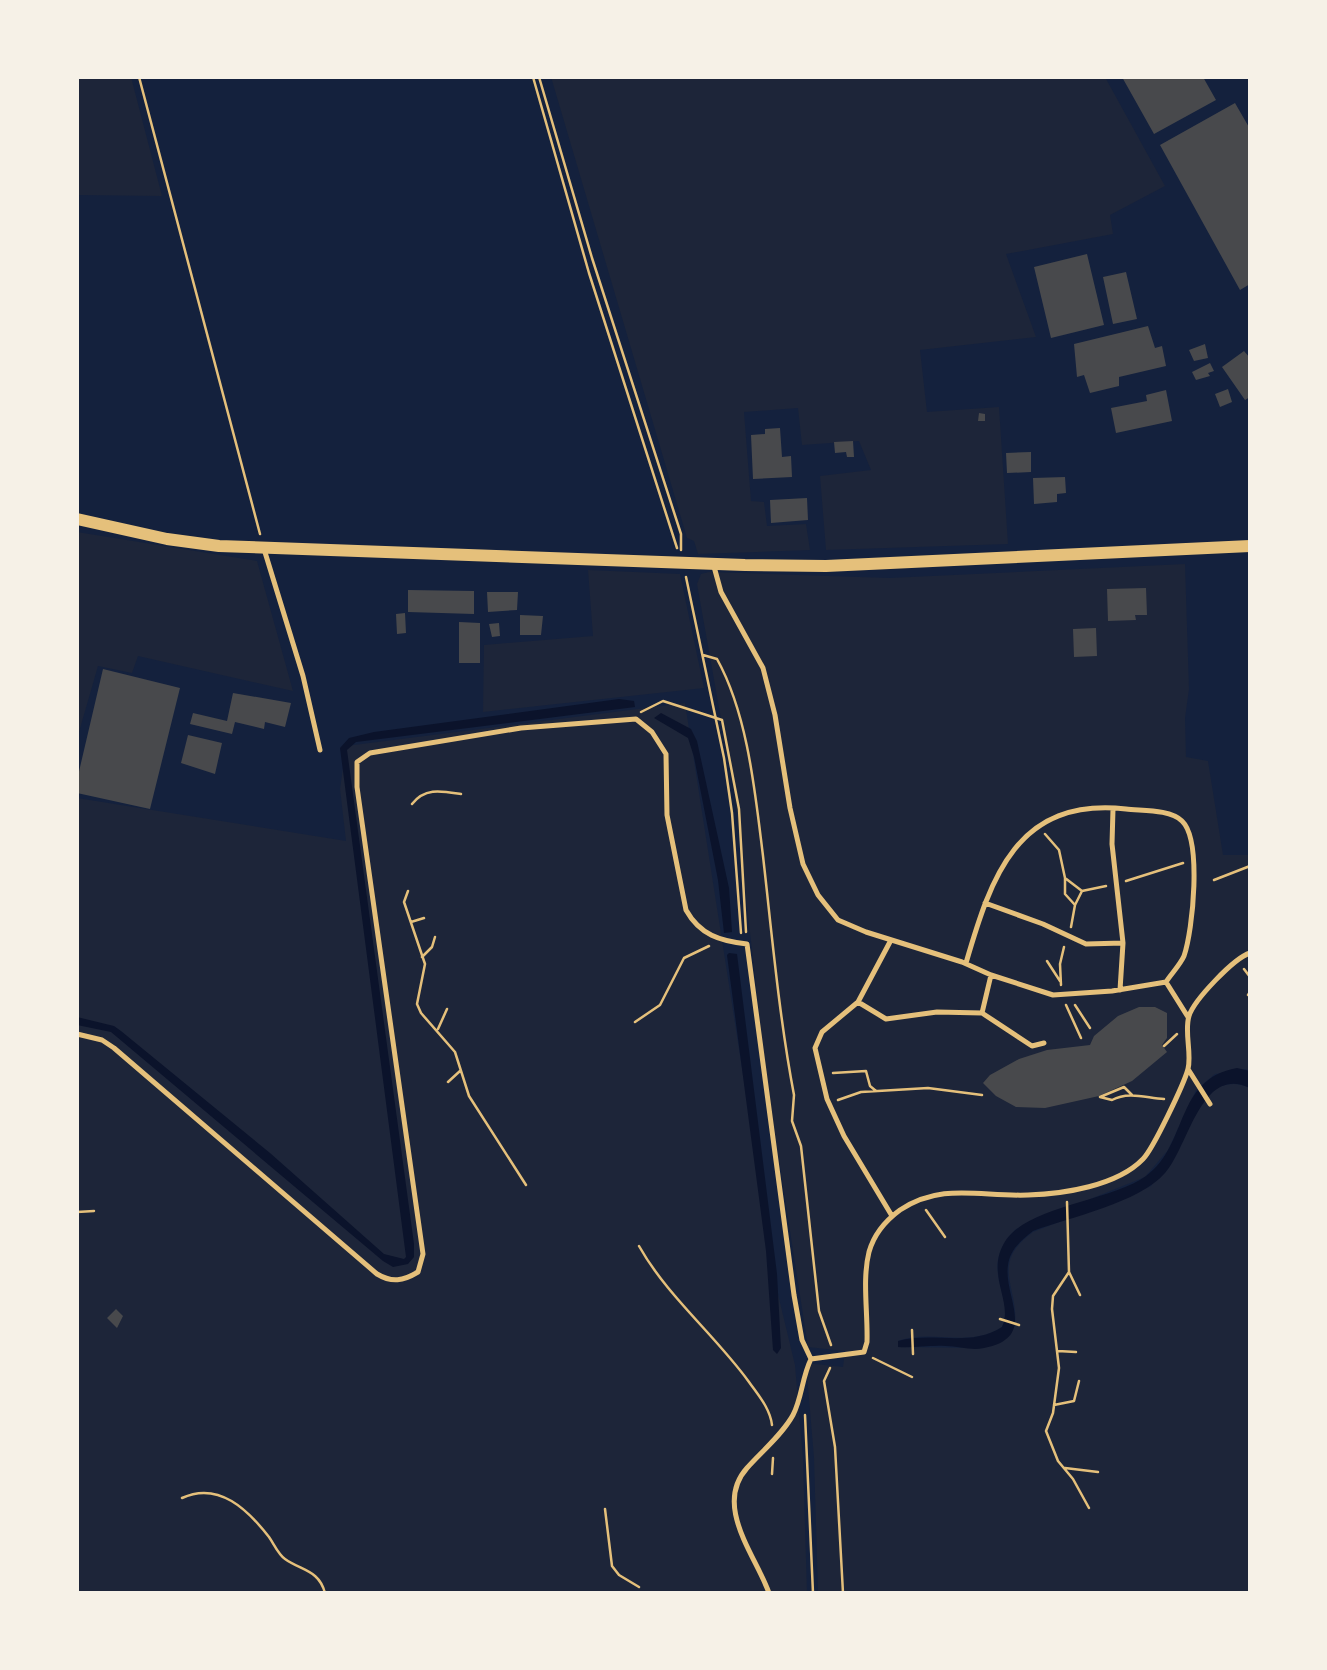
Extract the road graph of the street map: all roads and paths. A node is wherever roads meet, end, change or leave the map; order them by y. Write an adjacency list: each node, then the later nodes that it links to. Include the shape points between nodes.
1 (139, 77): 6 (path)
2 (533, 77): 7 (path, via 589,273)
3 (539, 77): 7 (path, via 681,534)
4 (77, 519): 6 (street, via 167,539)
5 (1250, 546): 8 (street, via 826,566)
6 (264, 549): 7 (street); 11 (lane)
7 (681, 562): 8 (street)
8 (713, 564): 29 (lane, via 721,592 763,668 797,841 818,895 838,920)
9 (703, 655): 76 (path, via 717,659 732,686 754,770 794,1095 793,1121 801,1146 819,1311)
10 (629, 718): 30 (lane, via 652,732 666,754 667,815 686,910 702,930); 32 (path, via 663,701 722,720 739,809); 46 (lane, via 521,728 370,752 357,762 356,787 421,1227 423,1254 418,1272 396,1281 377,1274 114,1048)
11 (320, 750)
12 (461, 794): 13 (path, via 431,792)
13 (412, 804)
14 (1113, 808): 15 (lane, via 1080,809); 16 (lane, via 1174,815 1184,823); 20 (lane)
15 (1037, 825): 18 (path, via 1059,850); 23 (lane, via 1010,853)
16 (1193, 862): 20 (path); 37 (lane, via 1194,903 1183,957)
17 (1250, 866): 19 (path)
18 (1065, 878): 22 (path); 24 (path, via 1065,894)
19 (1214, 880)
20 (1117, 884): 22 (path); 31 (lane)
21 (408, 891): 26 (path, via 404,902)
22 (1082, 891): 24 (path)
23 (985, 903): 27 (lane); 35 (lane)
24 (1075, 905): 27 (path)
25 (424, 918): 26 (path)
26 (411, 922): 34 (path)
27 (1068, 935): 31 (lane, via 1086,944); 39 (path, via 1060,964)
28 (435, 937): 34 (path)
29 (891, 940): 35 (lane); 40 (lane)
30 (722, 942): 32 (lane); 44 (path, via 684,958 660,1005)
31 (1123, 943): 38 (lane)
32 (747, 944): 77 (lane, via 794,1295 802,1340)
33 (1250, 953): 43 (lane, via 1233,961)
34 (422, 957): 45 (path, via 424,972 417,1004)
35 (965, 963): 36 (lane)
36 (991, 975): 39 (lane); 42 (lane)
37 (1166, 982): 38 (lane); 43 (lane)
38 (1121, 990): 39 (lane)
39 (1061, 994): 47 (path)
40 (858, 1002): 42 (lane, via 886,1019 937,1012); 51 (lane, via 818,1039)
41 (447, 1009): 45 (path)
42 (982, 1013): 48 (lane, via 1032,1046)
43 (1188, 1017): 49 (lane)
44 (635, 1022)
45 (438, 1030): 50 (path, via 458,1058)
46 (77, 1034)
47 (1081, 1038)
48 (1044, 1043)
49 (1188, 1069): 56 (lane); 57 (lane)
50 (460, 1071): 52 (path); 59 (path, via 469,1096)
51 (819, 1072): 53 (path, via 866,1071); 58 (lane)
52 (448, 1082)
53 (876, 1091): 54 (path, via 928,1088); 58 (path, via 854,1093)
54 (982, 1095)
55 (1132, 1095): 55 (path, via 1112,1100 1100,1097 1124,1087); 56 (path)
56 (1174, 1096): 61 (lane, via 1143,1159 1111,1178 1037,1195 948,1193)
57 (1210, 1104)
58 (830, 1106): 64 (lane)
59 (526, 1185)
60 (1066, 1199): 67 (path)
61 (917, 1200): 64 (lane); 65 (path)
62 (94, 1211): 63 (path)
63 (77, 1212)
64 (892, 1216): 73 (lane, via 878,1231 869,1254)
65 (945, 1237)
66 (639, 1246): 81 (path, via 730,1355 765,1405 772,1424)
67 (1069, 1272): 68 (path); 72 (path, via 1054,1296 1052,1309)
68 (1080, 1294)
69 (1000, 1319): 70 (path)
70 (1018, 1325)
71 (912, 1330): 75 (path)
72 (1058, 1351): 74 (path); 80 (path)
73 (864, 1352): 76 (lane); 78 (path)
74 (1076, 1352)
75 (913, 1354)
76 (832, 1355): 77 (lane); 90 (path, via 824,1381 835,1447)
77 (811, 1359): 81 (lane, via 792,1417)
78 (912, 1377)
79 (1079, 1381): 80 (path, via 1074,1401)
80 (1054, 1405): 82 (path, via 1046,1431)
81 (770, 1443): 89 (lane, via 744,1472 735,1492 742,1539)
82 (1065, 1468): 83 (path); 86 (path)
83 (1098, 1472)
84 (182, 1498): 88 (path, via 207,1493 240,1505 283,1558 317,1576)
85 (605, 1508): 87 (path, via 612,1566)
86 (1089, 1508)
87 (639, 1587)
88 (325, 1593)
89 (769, 1593)
90 (843, 1593)

